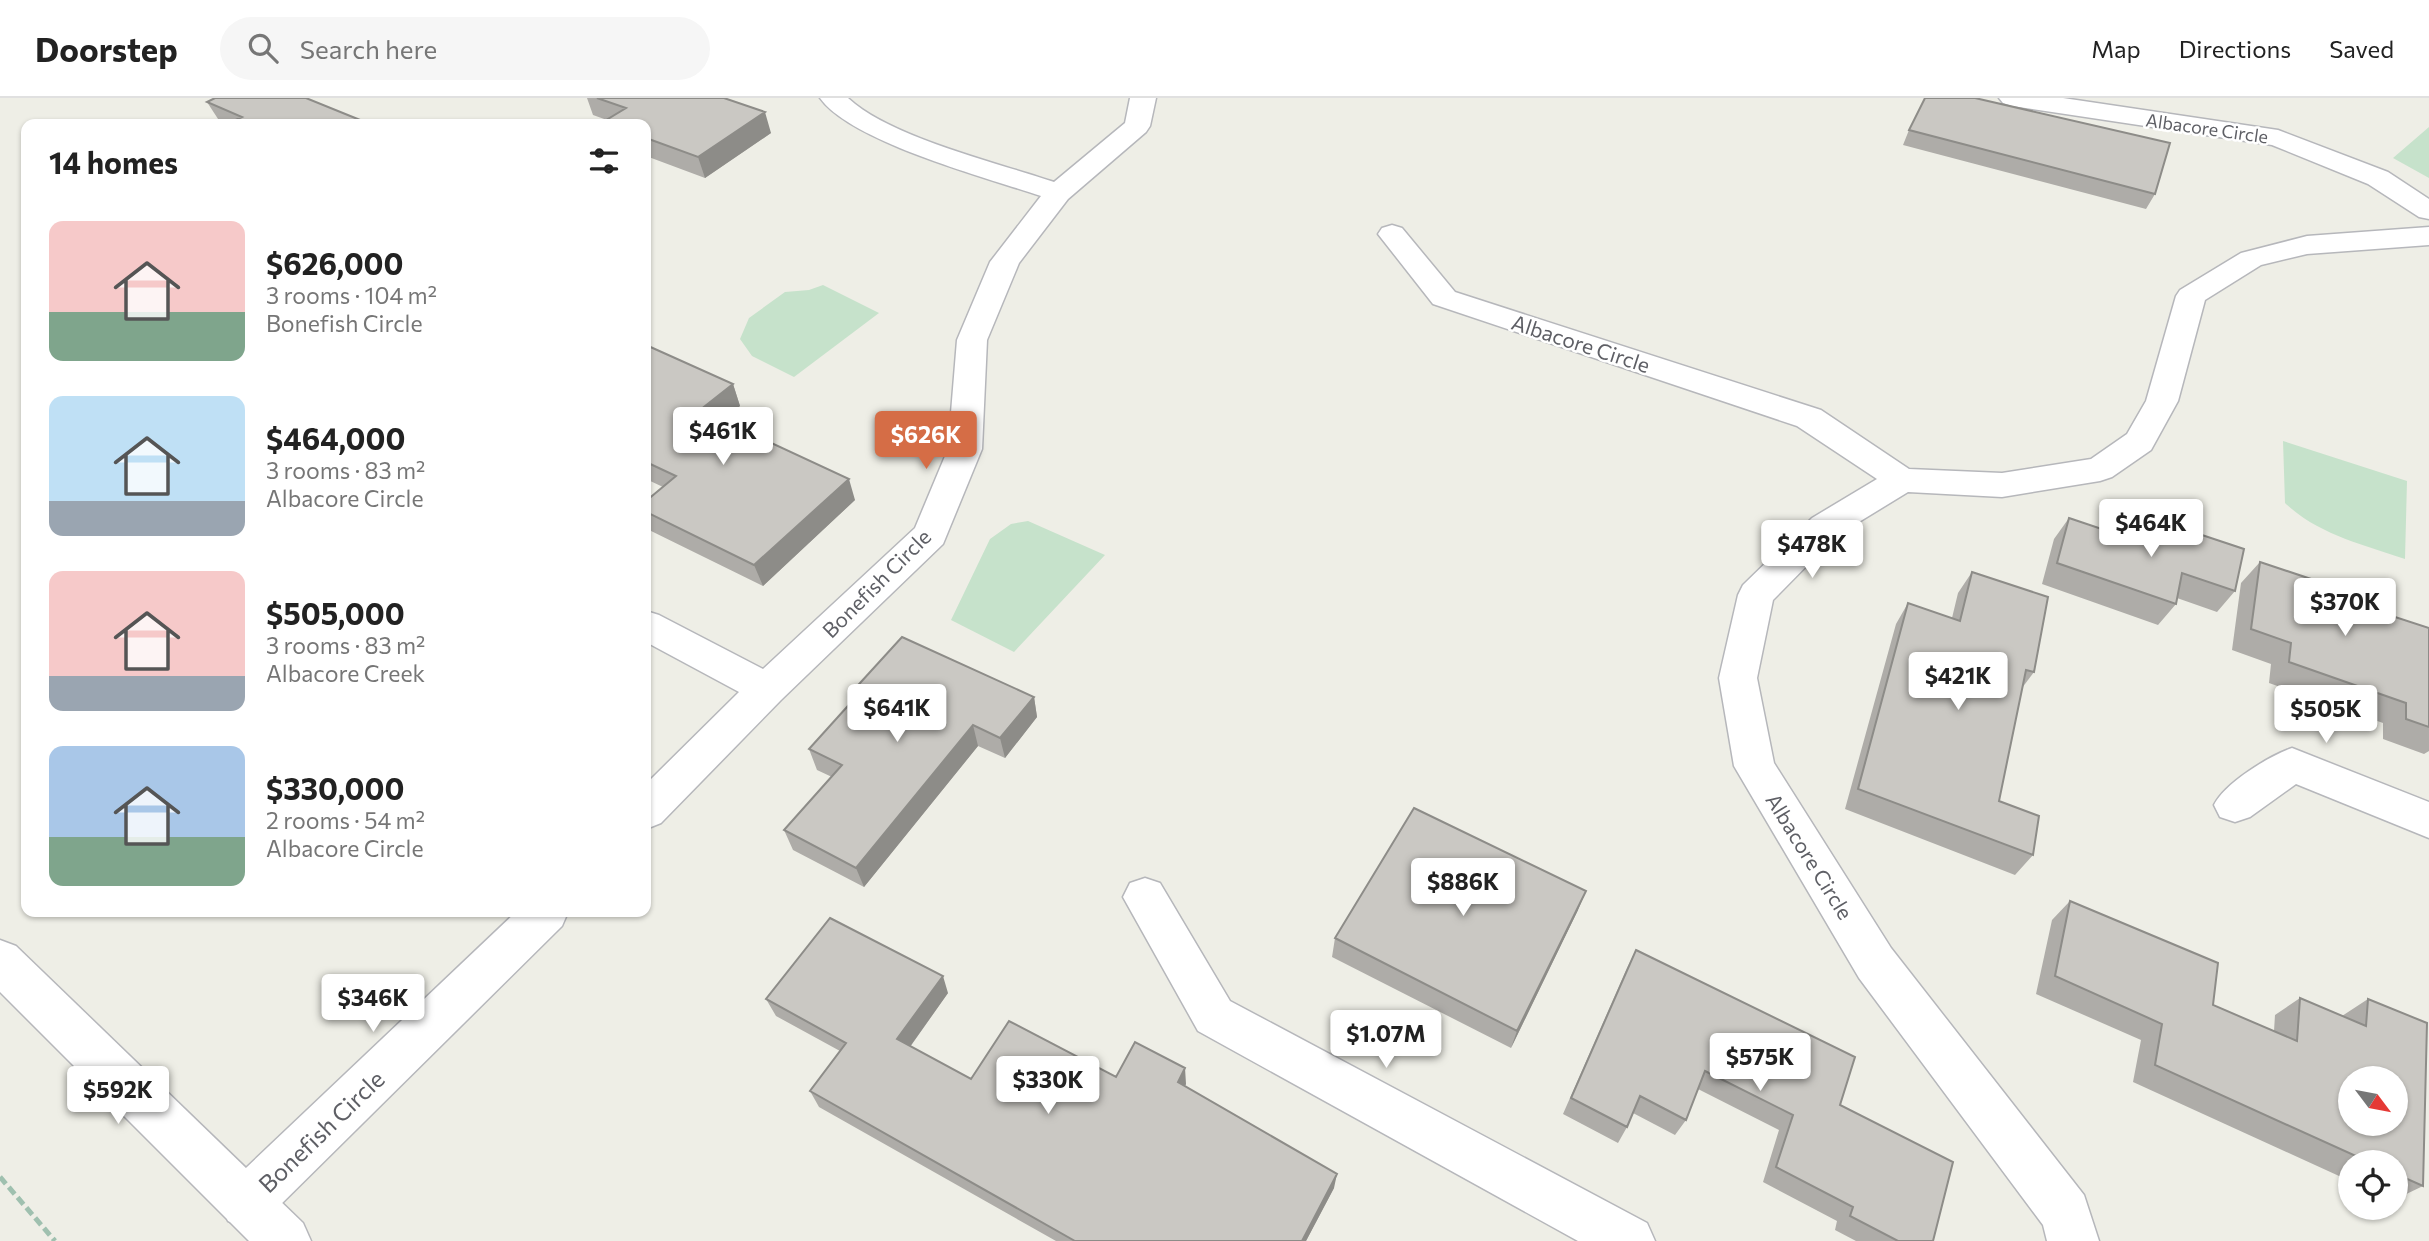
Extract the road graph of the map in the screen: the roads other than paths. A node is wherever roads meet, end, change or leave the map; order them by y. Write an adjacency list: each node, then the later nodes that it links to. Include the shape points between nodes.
1 (834, 98): 4 (street, via 850,114 900,139)
2 (1143, 98): 4 (street, Bonefish Circle, via 1137,126)
3 (2012, 98): 5 (street, Albacore Circle, via 2278,138 2378,178)
4 (1058, 193): 10 (street, Bonefish Circle, via 1005,262 972,340 965,449 930,535)
5 (2429, 211)
6 (1392, 234): 8 (street, Albacore Circle, via 1444,298 1809,418)
7 (2429, 236): 8 (street, via 2307,245 2251,259 2191,296 2162,401 2139,442 2099,470 2002,485)
8 (1902, 480): 20 (street, Albacore Circle, via 1824,527 1756,595 1738,678 1754,766 1875,962 2066,1213)
9 (651, 628): 10 (street)
10 (767, 689): 12 (street, Bonefish Circle)
11 (2235, 805): 13 (street, via 2292,765)
12 (651, 806)
13 (2429, 820)
14 (1145, 897): 19 (street, via 1214,1016)
15 (541, 917): 17 (street, Bonefish Circle)
16 (0, 961): 17 (street)
17 (246, 1203): 18 (street)
18 (285, 1241)
19 (1629, 1241)
20 (2073, 1241)

